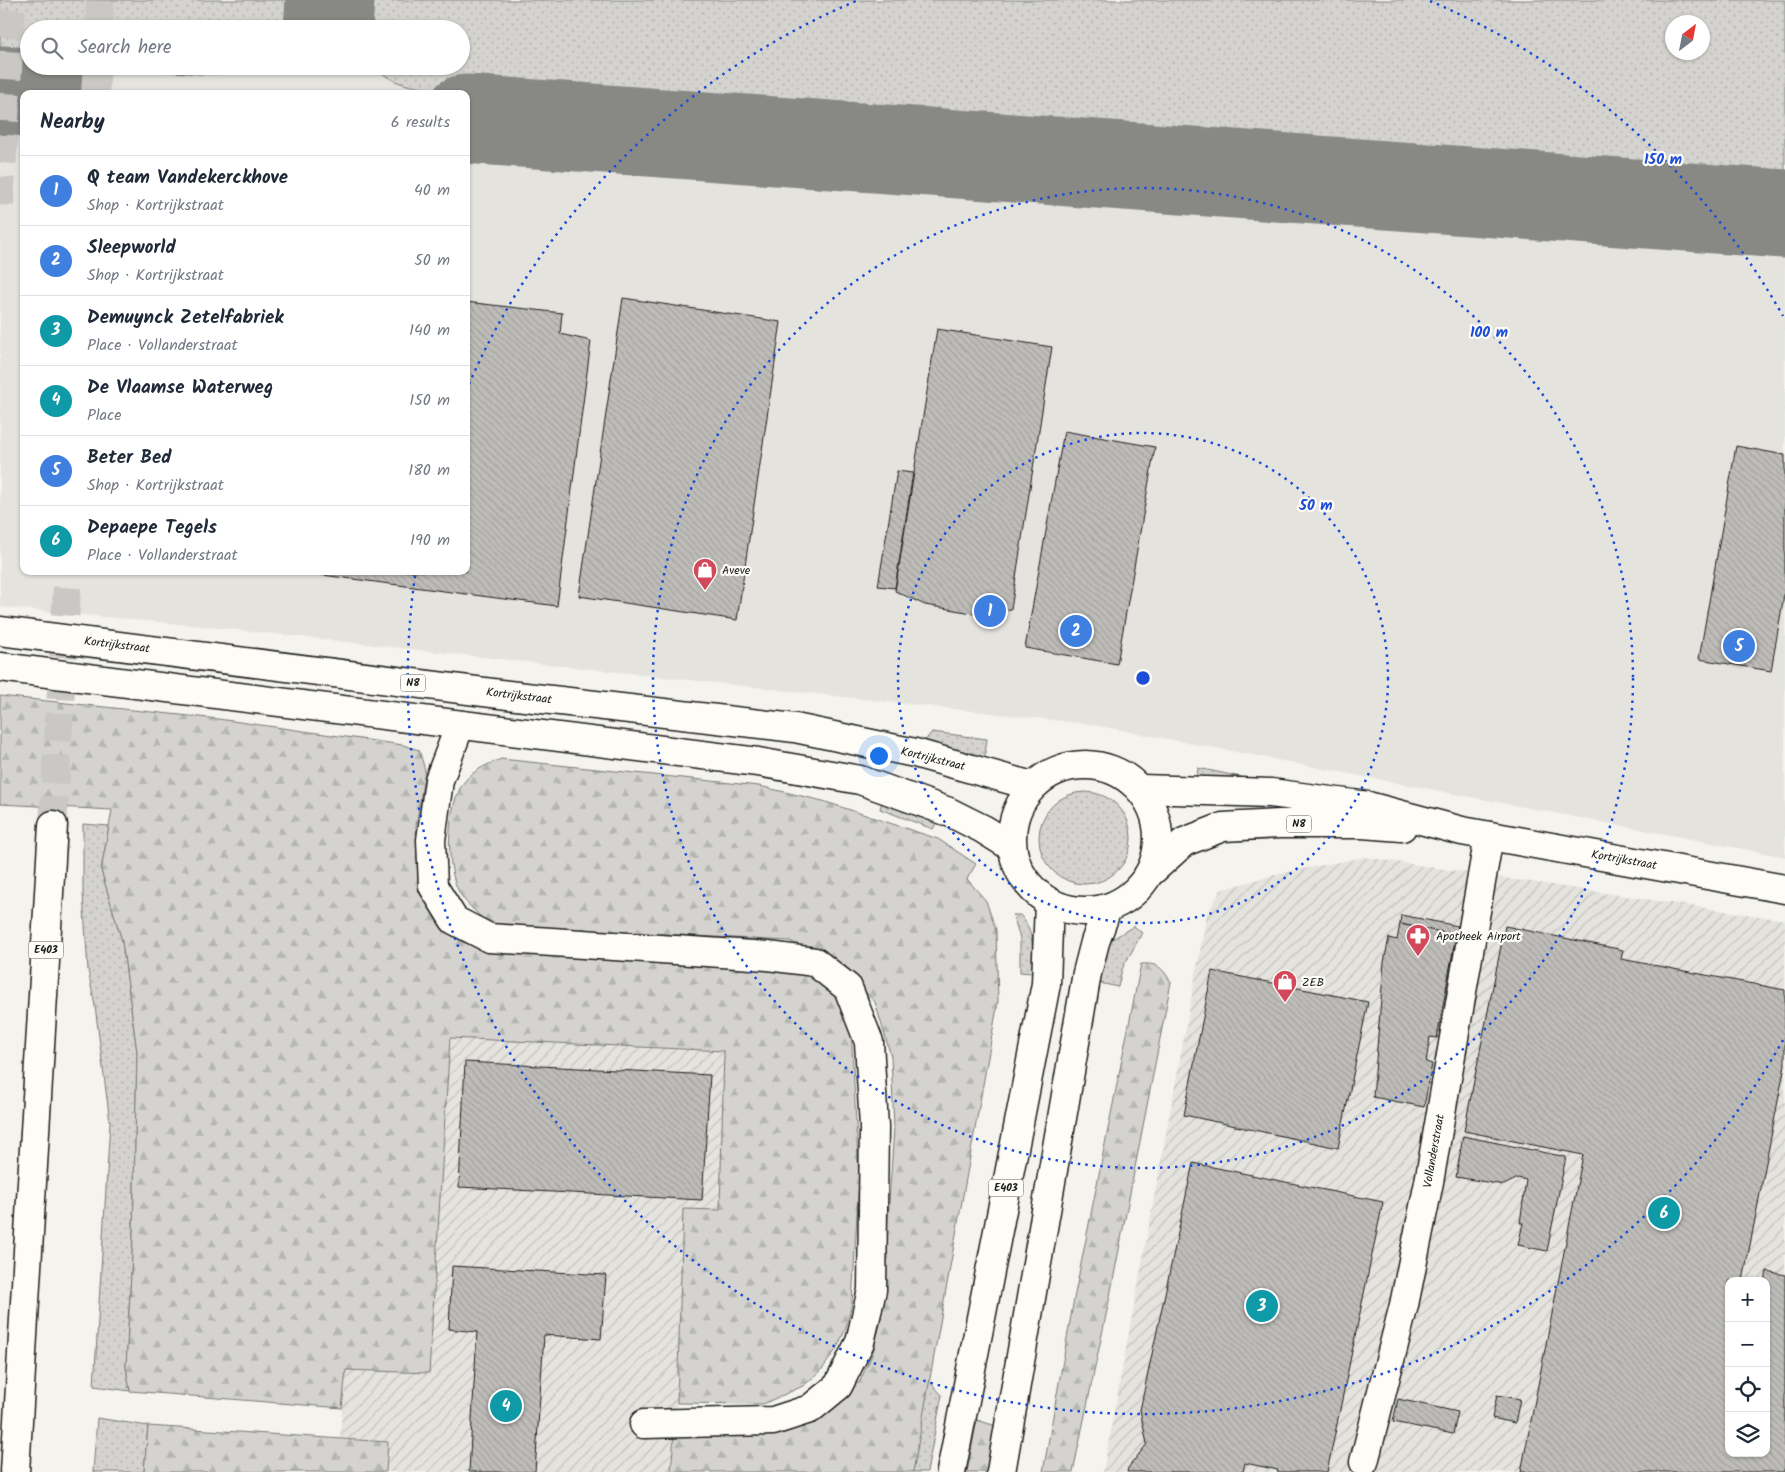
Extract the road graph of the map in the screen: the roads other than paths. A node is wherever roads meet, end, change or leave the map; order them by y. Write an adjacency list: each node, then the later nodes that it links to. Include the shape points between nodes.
1 (0, 631): 4 (main road, Kortrijkstraat / N8, via 795,728 915,753)
2 (0, 667): 3 (main road)
3 (460, 725): 9 (main road, via 758,762 860,780 950,812); 14 (main road, via 440,780 431,840 433,886 454,920 489,938 758,955 815,962 848,988 869,1042 874,1127 872,1290 860,1342 838,1386 810,1408 773,1421)
4 (1032, 786): 5 (main road, N8, via 1059,768 1086,764 1116,771); 9 (main road, N8, via 1015,816)
5 (1141, 789): 7 (main road, Kortrijkstraat / N8, via 1280,794 1368,806); 10 (main road, N8, via 1156,815 1159,844)
6 (53, 825): 16 (main road, E403)
7 (1462, 831): 8 (main road, Kortrijkstraat / N8); 10 (main road, Kortrijkstraat / N8, via 1362,824 1223,827 1184,842)
8 (1489, 836): 11 (main road, Kortrijkstraat / N8); 15 (main road, Vollanderstraat, via 1427,1192 1404,1305)
9 (1012, 848): 12 (main road, N8, via 1024,879)
10 (1151, 872): 13 (main road, N8, via 1132,895)
11 (1785, 889)
12 (1050, 902): 13 (main road, N8, via 1078,912); 17 (main road, E403, via 1046,984)
13 (1107, 909): 18 (main road, via 1087,973)
14 (644, 1424)
15 (1364, 1462)
16 (15, 1472)
17 (951, 1472)
18 (1001, 1472)

